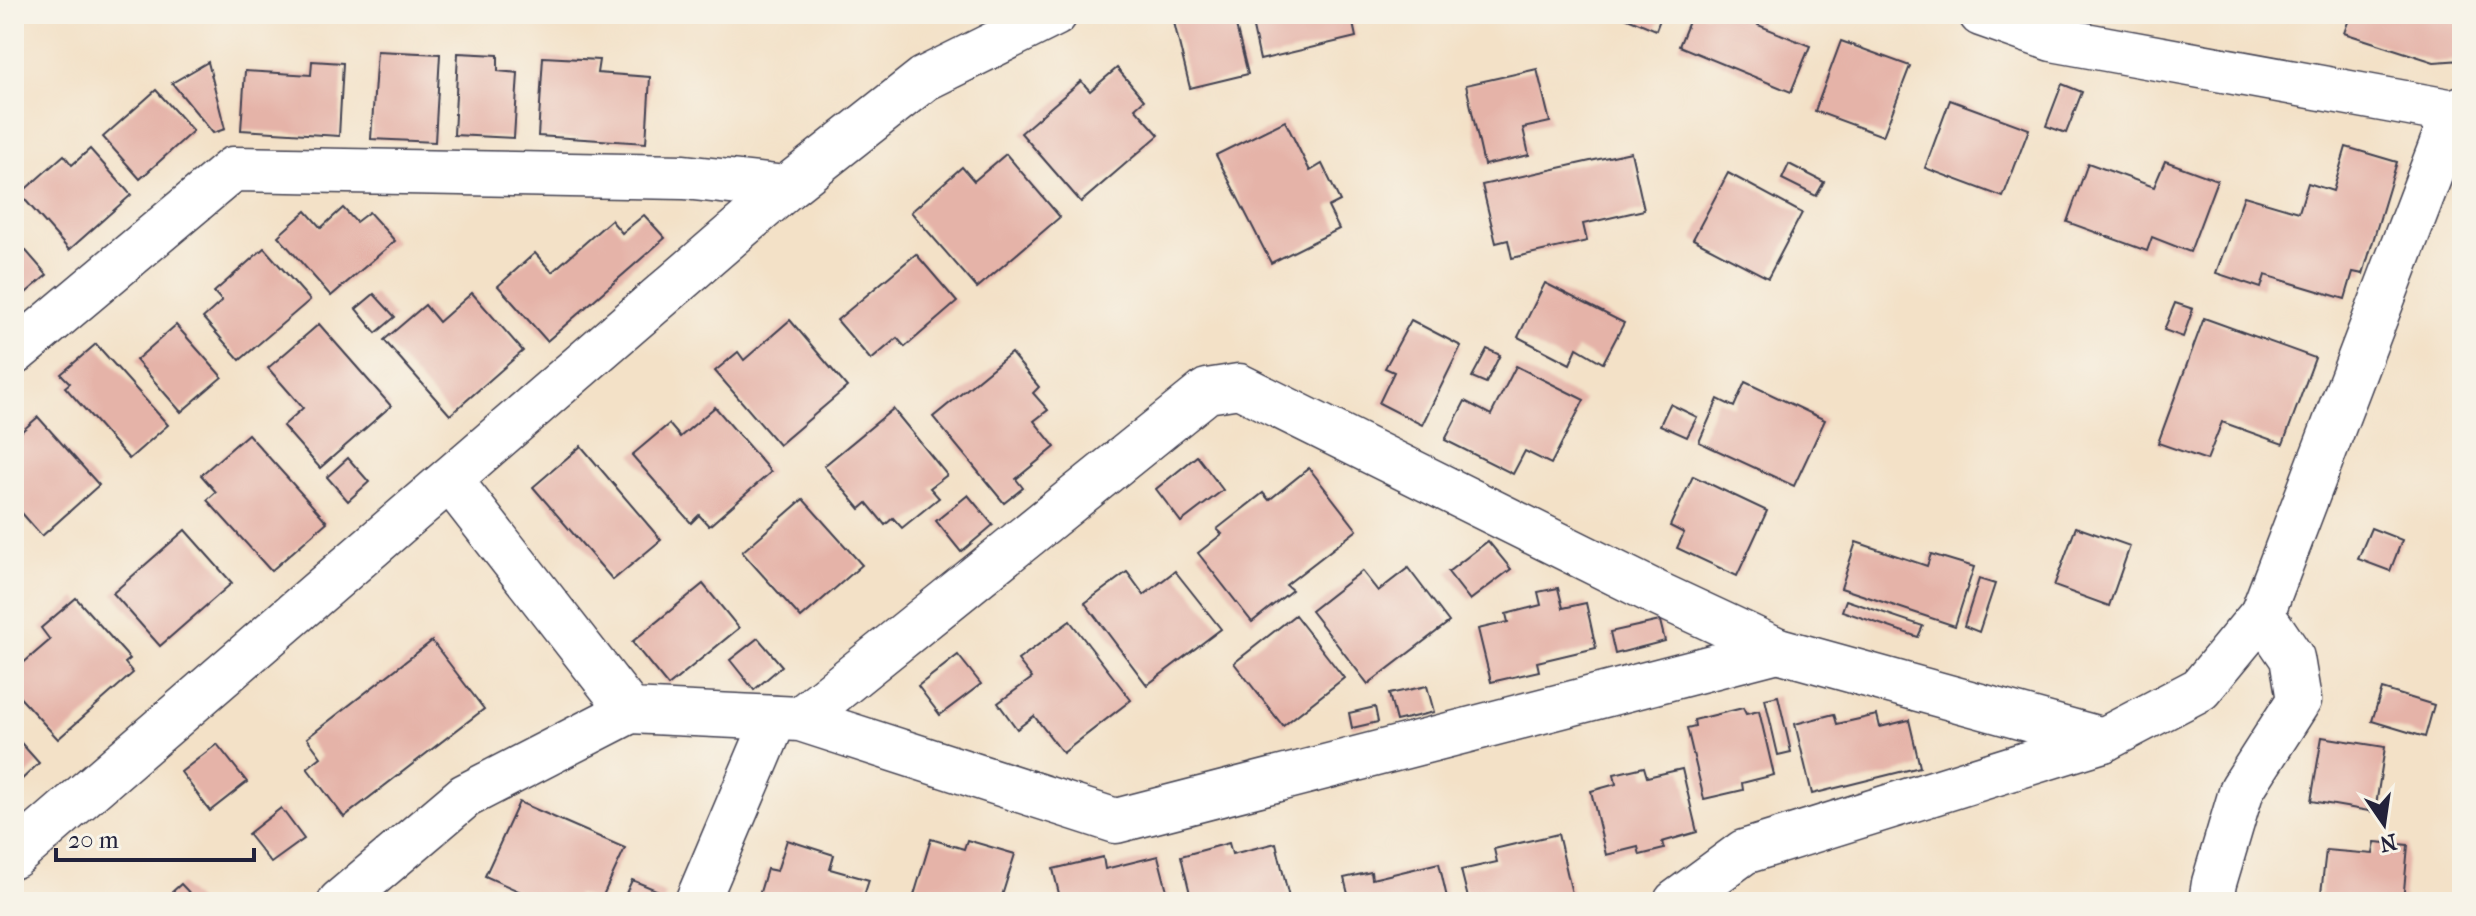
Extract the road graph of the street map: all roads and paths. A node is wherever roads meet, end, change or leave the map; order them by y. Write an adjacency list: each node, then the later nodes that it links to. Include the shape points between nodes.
1 (1055, 14): 4 (street, via 924,79)
2 (1981, 14): 3 (street, via 2052,39)
3 (2458, 110): 7 (street)
4 (786, 188): 5 (street, via 684,177 233,169); 6 (street)
5 (14, 353)
6 (450, 480): 9 (street); 12 (street)
7 (2262, 614): 11 (street, via 2200,689); 16 (street, via 2292,658 2299,700 2242,789)
8 (1778, 650): 10 (street, via 1116,821); 10 (street, via 1239,386 1207,391); 11 (street)
9 (630, 711): 10 (street); 14 (street, via 465,796)
10 (788, 718): 15 (street)
11 (2103, 740): 13 (street, via 1744,852)
12 (14, 856)
13 (1695, 896)
14 (340, 902)
15 (697, 902)
16 (2211, 902)

